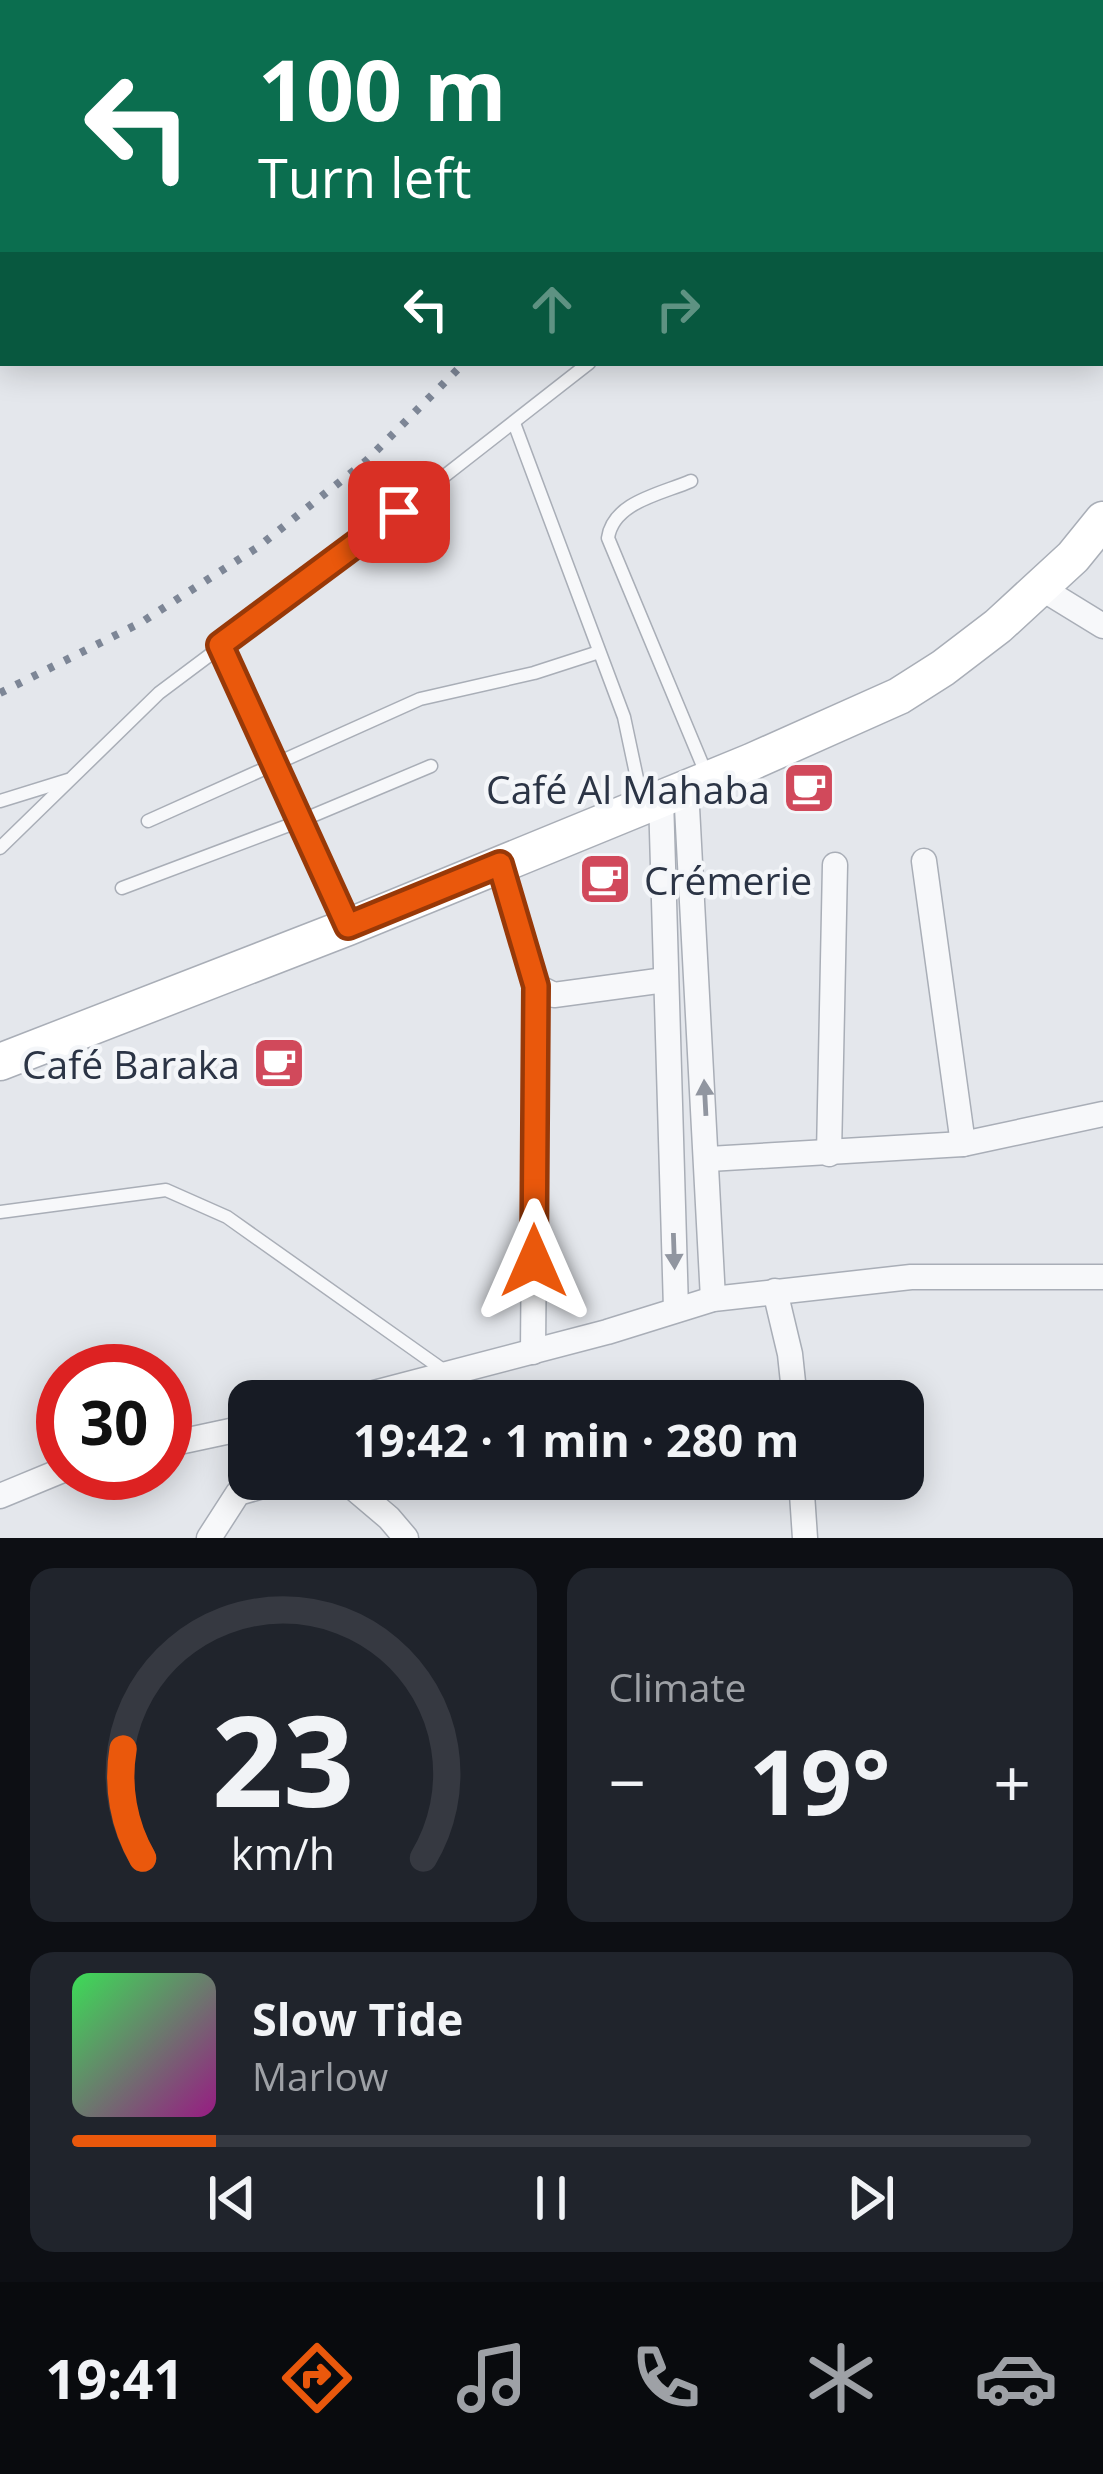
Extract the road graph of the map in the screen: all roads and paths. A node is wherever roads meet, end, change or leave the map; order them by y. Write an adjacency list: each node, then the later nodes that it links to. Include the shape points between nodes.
1 (585, 366): 2 (lane)
2 (514, 423): 7 (lane); 8 (lane)
3 (691, 481): 12 (lane, via 621,511 608,538)
4 (1103, 520): 5 (street)
5 (1041, 588): 6 (street); 12 (street, via 898,696)
6 (1103, 626)
7 (220, 645): 9 (lane); 11 (lane)
8 (599, 652): 9 (lane, via 420,699); 12 (lane, via 624,718)
9 (275, 764): 14 (lane); 15 (lane)
10 (431, 766): 15 (lane)
11 (71, 779): 13 (lane); 16 (lane)
12 (674, 793): 18 (street); 22 (street); 28 (street, one-way to 12)
13 (0, 801)
14 (148, 821)
15 (300, 821): 20 (lane); 21 (lane)
16 (0, 848)
17 (924, 861): 26 (street)
18 (500, 864): 21 (street); 23 (street)
19 (836, 865): 27 (street)
20 (122, 888)
21 (348, 926): 24 (street)
22 (664, 980): 23 (street, via 554,995); 33 (street, one-way to 33)
23 (536, 986): 34 (street)
24 (0, 1062)
25 (1103, 1114): 26 (street)
26 (963, 1144): 27 (street)
27 (830, 1154): 28 (street)
28 (709, 1159): 32 (street)
29 (0, 1212): 35 (lane, via 166,1190 227,1217)
30 (1103, 1277): 31 (street, via 911,1277)
31 (775, 1291): 32 (street); 37 (street)
32 (713, 1299): 33 (street)
33 (676, 1309): 34 (street)
34 (533, 1352): 35 (street)
35 (448, 1372): 36 (street)
36 (419, 1380)
37 (793, 1380)
38 (228, 1431): 39 (street)
39 (192, 1439)
40 (36, 1481): 41 (street)
41 (0, 1496)
42 (233, 1500): 45 (street)
43 (368, 1500): 46 (street)
44 (802, 1500): 47 (street)
45 (209, 1538)
46 (406, 1538)
47 (805, 1538)

